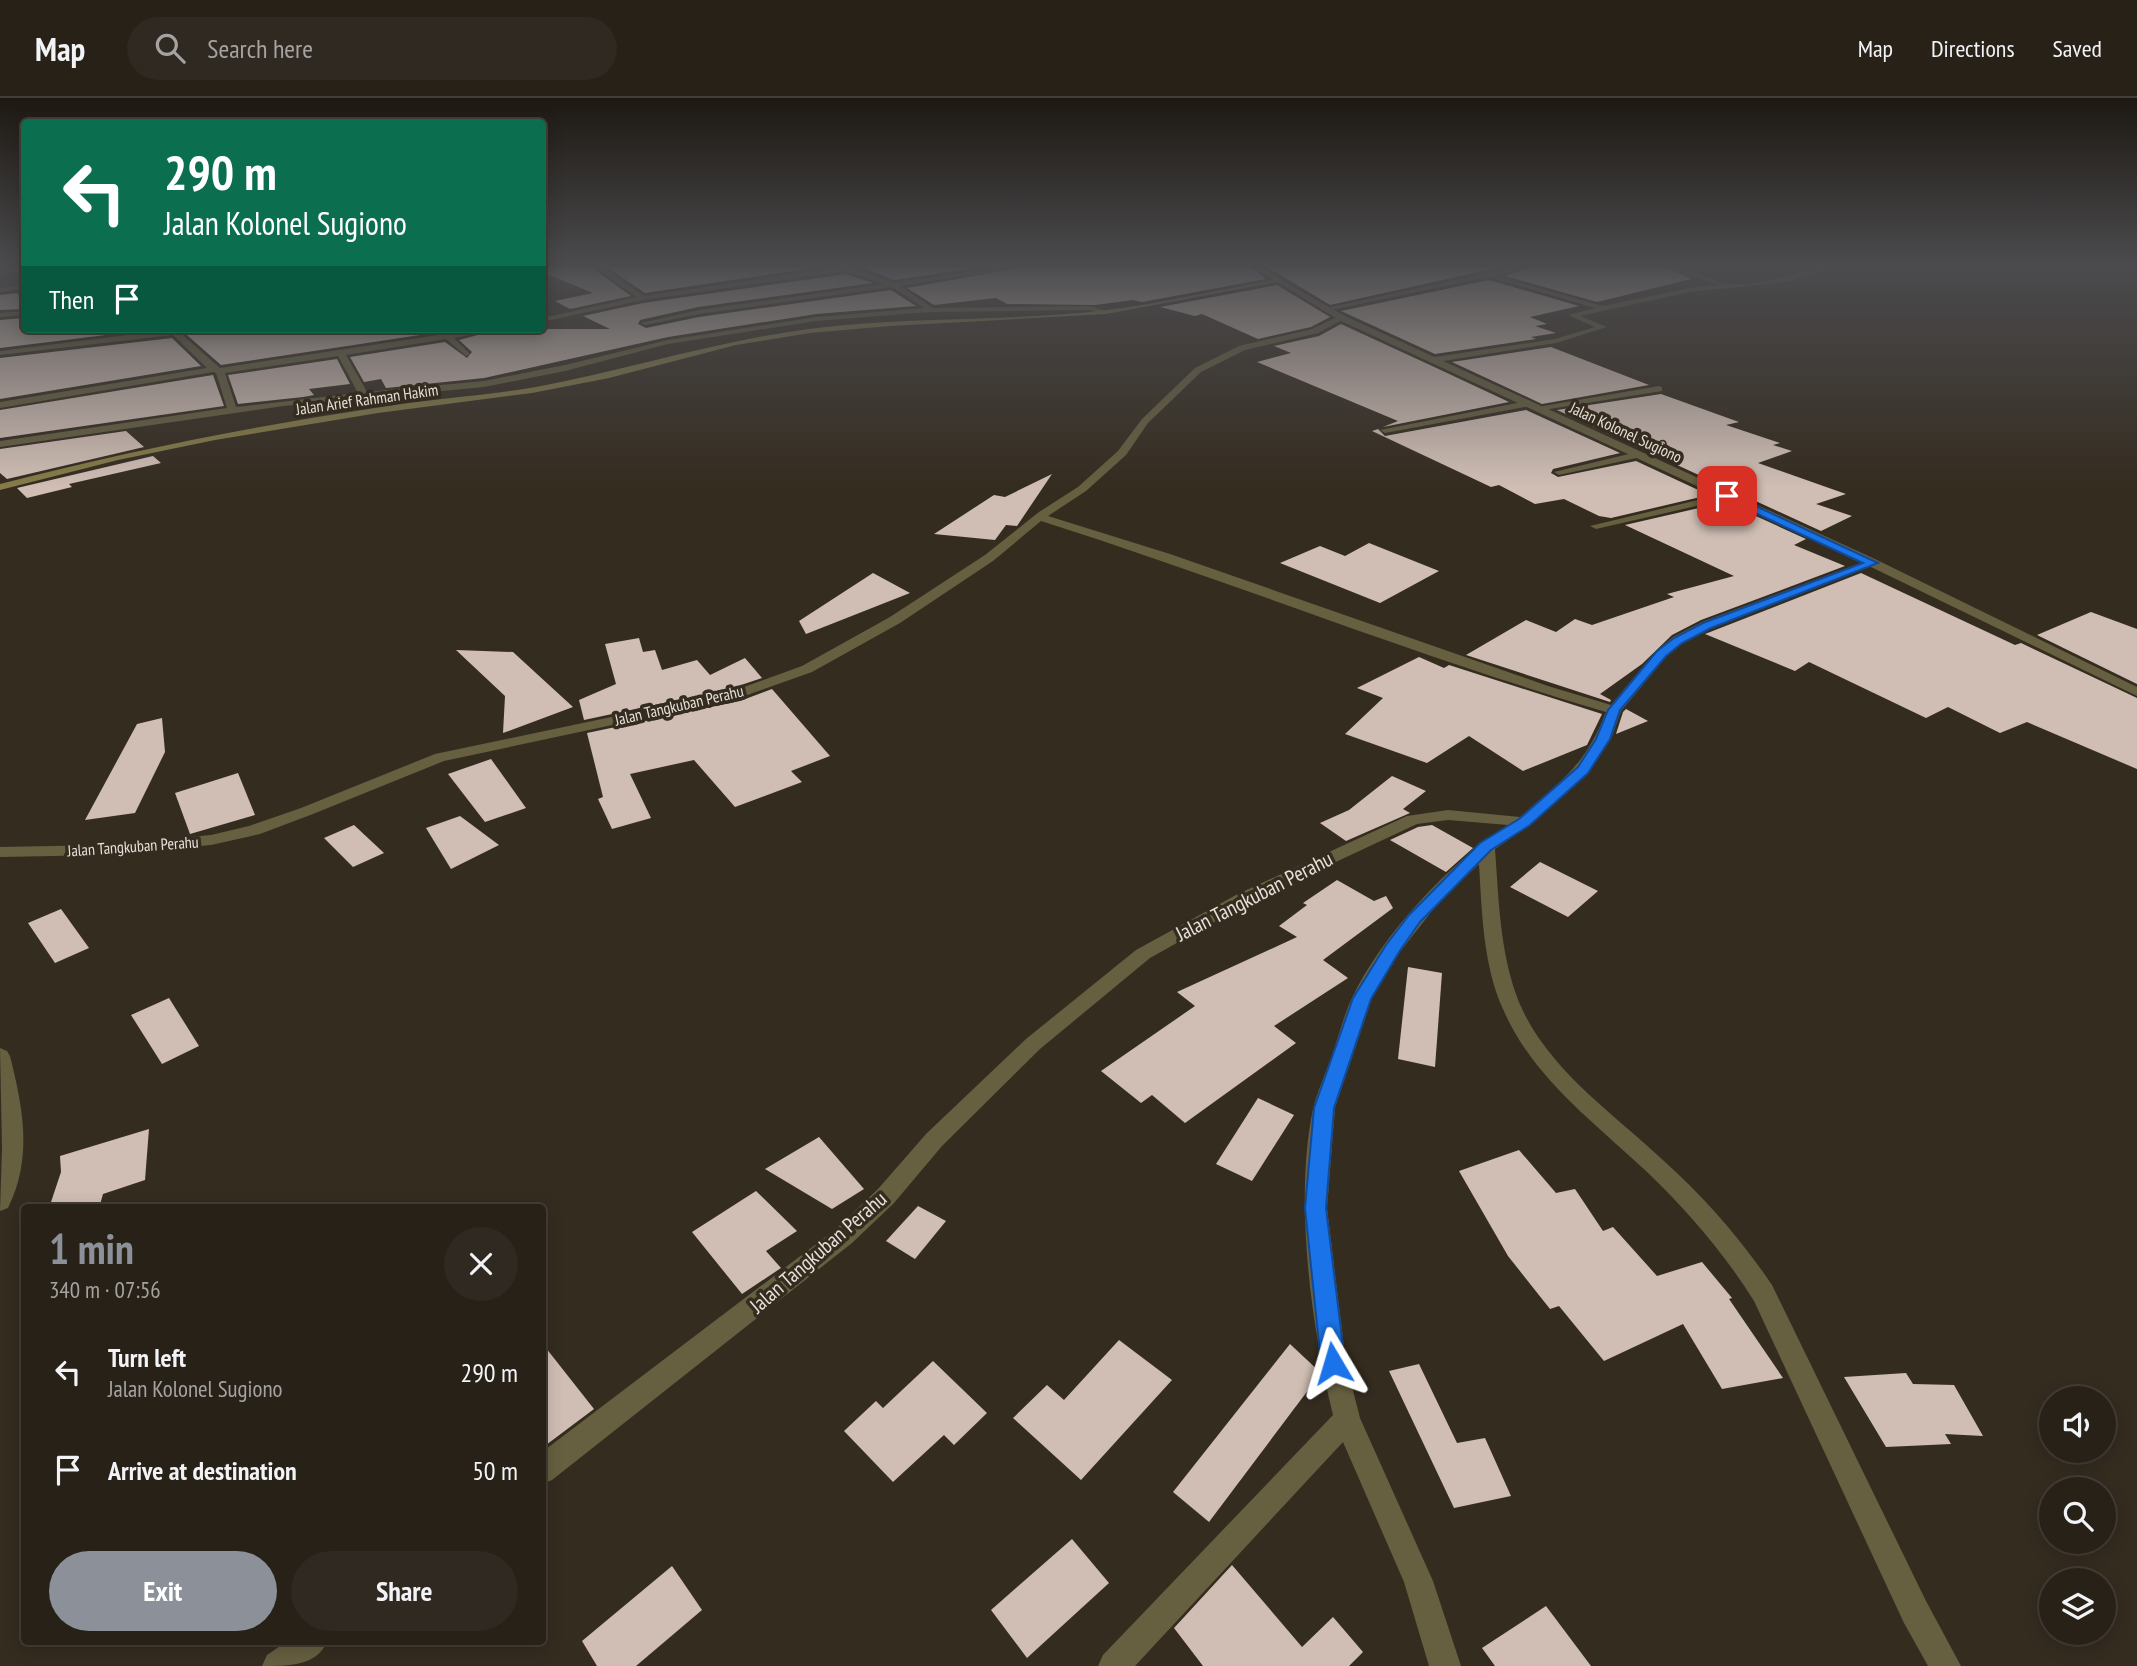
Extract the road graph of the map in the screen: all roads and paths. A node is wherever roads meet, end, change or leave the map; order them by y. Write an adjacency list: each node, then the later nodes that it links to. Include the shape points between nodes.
1 (101, 340): 10 (street)
2 (184, 340): 14 (street)
3 (429, 340): 11 (street)
4 (452, 340): 12 (street)
5 (646, 340): 16 (street, via 496,382)
6 (753, 340): 24 (main road, Jalan Arief Rahman Hakim, via 532,390 215,437)
7 (1277, 340): 26 (street, Jalan Tangkuban Perahu, via 1242,348 1198,370 1145,421 1122,453 1082,489)
8 (1389, 340): 13 (street, Jalan Kolonel Sugiono)
9 (1559, 340): 13 (street)
10 (0, 353)
11 (341, 354): 14 (street); 16 (street)
12 (466, 354)
13 (1431, 360): 18 (street, Jalan Kolonel Sugiono)
14 (216, 370): 17 (street); 19 (street)
15 (1659, 390): 18 (street)
16 (364, 396): 19 (street)
17 (0, 405)
18 (1532, 406): 20 (street); 22 (street, Jalan Kolonel Sugiono)
19 (232, 410): 21 (street)
20 (1385, 430)
21 (0, 444)
22 (1637, 455): 23 (street); 25 (street, Jalan Kolonel Sugiono)
23 (1559, 471)
24 (0, 487)
25 (1727, 496): 27 (street); 28 (street, Jalan Kolonel Sugiono)
26 (1040, 517): 30 (street); 33 (street, Jalan Tangkuban Perahu, via 989,558 895,620 807,669 734,695 440,757 307,811 211,840 107,850)
27 (1596, 526)
28 (1873, 563): 29 (street, Jalan Kolonel Sugiono); 30 (street, via 1743,610 1678,640)
29 (2137, 692)
30 (1614, 710): 31 (street, via 1603,739 1583,770)
31 (1524, 822): 32 (street); 37 (street, Jalan Tangkuban Perahu, via 1448,815 1413,819 1242,899 1143,954 1032,1044 844,1236)
32 (1486, 847): 36 (street, via 1414,919 1386,959 1362,998 1324,1108 1315,1208 1333,1363); 42 (street, via 1492,927 1511,1007 1526,1037 1550,1069 1681,1192 1746,1265)
33 (0, 852)
34 (0, 1056): 35 (street, via 15,1148)
35 (0, 1201)
36 (1348, 1419): 40 (street); 41 (street, via 1418,1581)
37 (546, 1467)
38 (308, 1645): 39 (street)
39 (278, 1666)
40 (1114, 1666)
41 (1445, 1666)
42 (1945, 1666)

